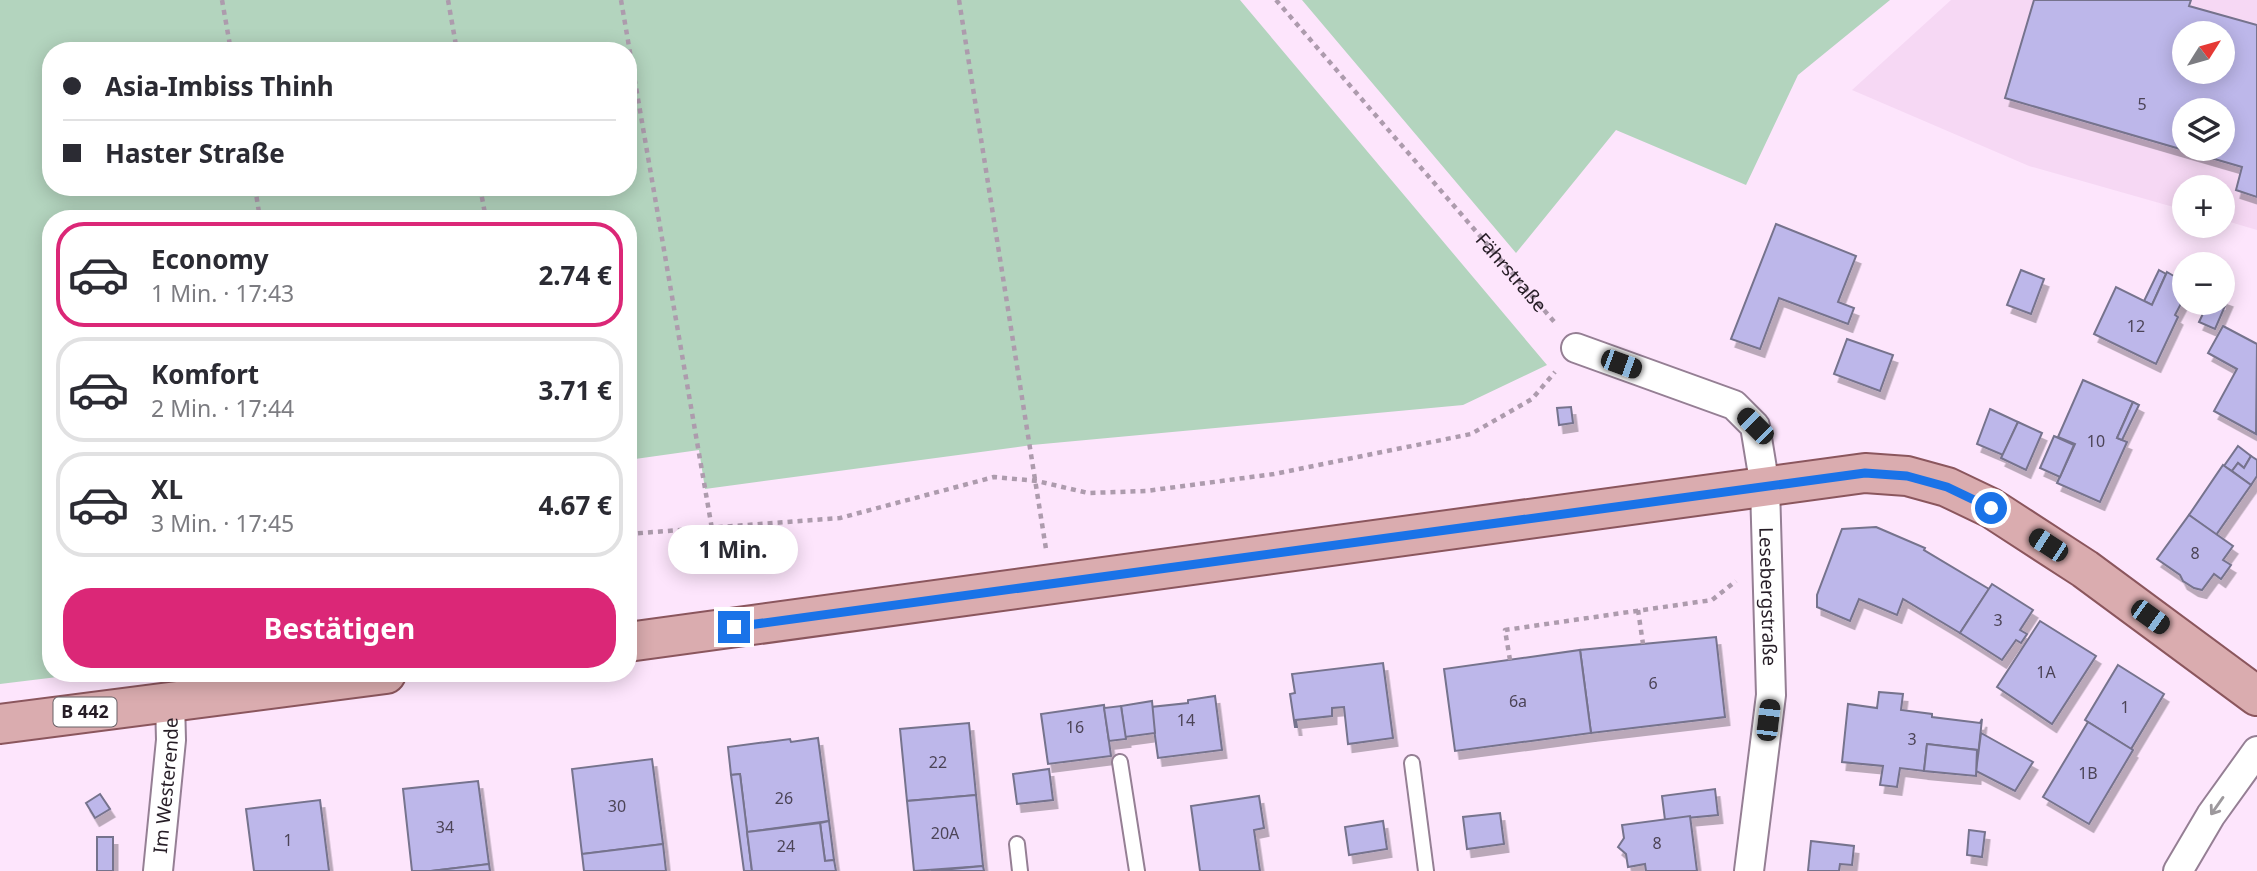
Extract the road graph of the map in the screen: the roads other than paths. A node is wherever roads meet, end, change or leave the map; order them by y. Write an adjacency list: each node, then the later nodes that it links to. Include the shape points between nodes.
1 (1576, 348): 2 (street, via 1734,405 1755,426)
2 (1765, 487): 3 (main road); 5 (main road, via 1865,473 1907,476 1947,487 1991,508 2085,569); 16 (street, Lesebergstraße, via 1771,695)
3 (637, 641)
4 (322, 682): 6 (main road, B 442)
5 (2257, 696)
6 (170, 701): 7 (main road, B 442); 12 (street, Im Westerende, via 171,740)
7 (0, 724)
8 (2257, 751): 17 (street, one-way to 17)
9 (1120, 762): 14 (lane)
10 (1412, 763): 15 (lane)
11 (1017, 844): 13 (lane)
12 (158, 871)
13 (1020, 871)
14 (1136, 871)
15 (1426, 871)
16 (1749, 871)
17 (2178, 871)

